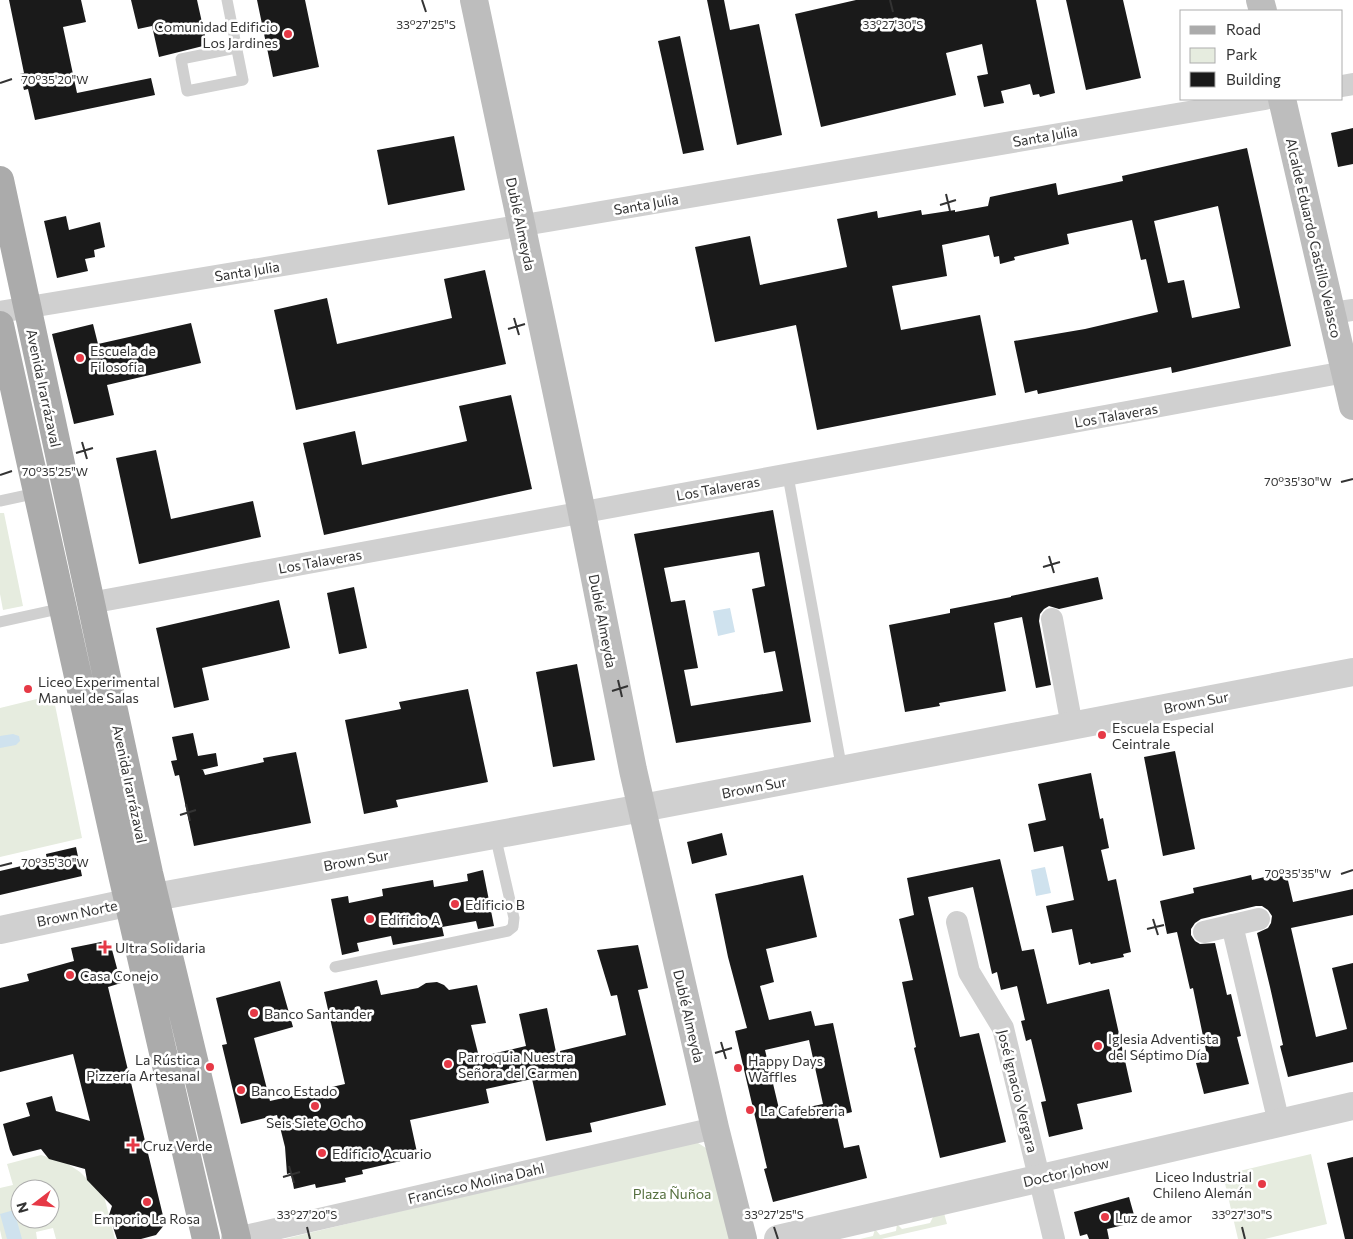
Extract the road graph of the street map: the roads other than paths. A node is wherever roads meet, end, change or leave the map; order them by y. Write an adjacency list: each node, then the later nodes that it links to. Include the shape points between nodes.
1 (228, 0): 3 (lane)
2 (474, 0): 7 (main road, Dublé Almeyda)
3 (236, 48): 3 (lane, via 181,59 187,91 243,80)
4 (1259, 100): 7 (street, Santa Julia)
5 (1282, 100): 9 (main road, Alcalde Eduardo Castillo Velasco)
6 (0, 180): 8 (main road, Avenida Irarrázaval)
7 (521, 226): 8 (street, Santa Julia); 17 (main road, Dublé Almeyda)
8 (27, 307): 10 (street, Santa Julia); 18 (main road, Avenida Irarrázaval)
9 (1342, 311): 12 (main road, Alcalde Eduardo Castillo Velasco)
10 (0, 312)
11 (0, 325): 15 (main road, Avenida Irarrázaval)
12 (1345, 372): 13 (main road, Alcalde Eduardo Castillo Velasco); 14 (street, Los Talaveras)
13 (1353, 406)
14 (788, 476): 17 (street, Los Talaveras); 24 (lane)
15 (37, 493): 16 (lane); 19 (main road, Avenida Irarrázaval)
16 (0, 502)
17 (582, 513): 18 (street, Los Talaveras); 25 (main road, Dublé Almeyda)
18 (90, 603): 27 (main road, Avenida Irarrázaval)
19 (63, 608): 21 (lane); 27 (main road, Avenida Irarrázaval)
20 (1052, 619): 23 (street)
21 (0, 622)
22 (1353, 672): 23 (street, Brown Sur)
23 (1072, 726): 24 (street, Brown Sur)
24 (842, 770): 25 (street, Brown Sur)
25 (642, 808): 26 (street, Brown Sur); 36 (main road, Dublé Almeyda)
26 (495, 835): 27 (street, Brown Sur); 33 (lane, via 514,918 513,927 508,931)
27 (142, 900): 31 (street, Brown Norte); 39 (main road, Avenida Irarrázaval); 40 (main road, Avenida Irarrázaval)
28 (1259, 919): 30 (street)
29 (957, 922): 37 (street, José Ignacio Vergara, via 969,972 1003,1028)
30 (1232, 925): 32 (street); 35 (street)
31 (0, 930)
32 (1204, 932)
33 (335, 967)
34 (1353, 1106): 35 (street, Doctor Johow)
35 (1279, 1123): 37 (street, Doctor Johow)
36 (715, 1128): 38 (main road, Dublé Almeyda); 40 (street, Francisco Molina Dahl)
37 (1040, 1178): 41 (street, Doctor Johow); 42 (street, José Ignacio Vergara)
38 (745, 1238)
39 (206, 1239)
40 (235, 1239)
41 (778, 1239)
42 (1054, 1239)

